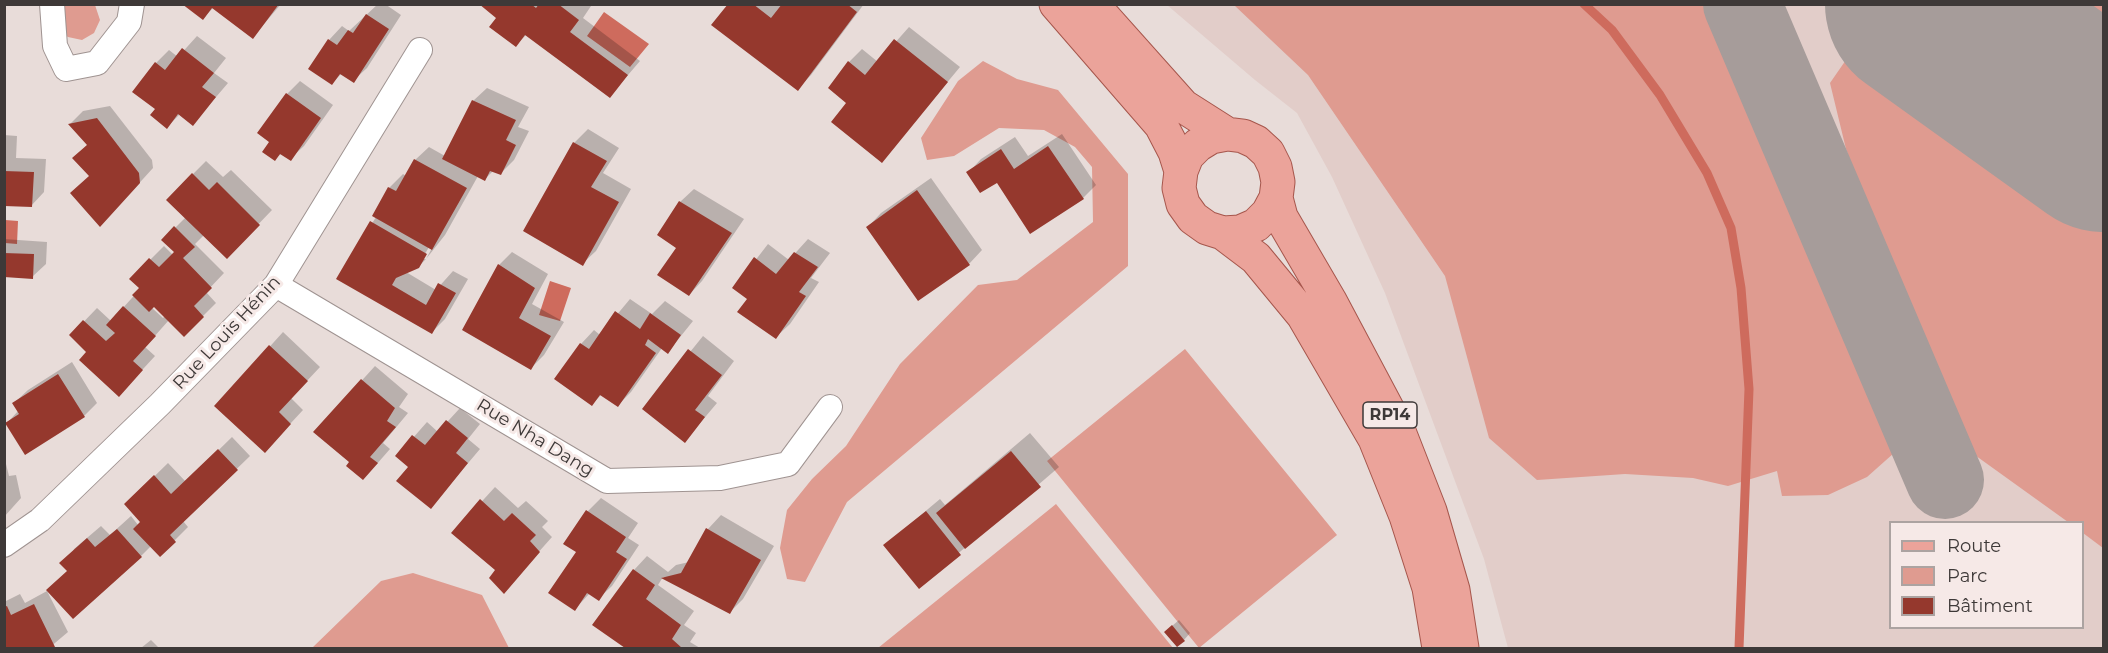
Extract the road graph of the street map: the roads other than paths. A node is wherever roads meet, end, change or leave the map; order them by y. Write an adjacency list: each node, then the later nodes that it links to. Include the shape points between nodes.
1 (52, 4): 2 (street, via 55,46 66,69 97,63 129,22)
2 (132, 4)
3 (1056, 4): 7 (main road, via 1161,125)
4 (1092, 4): 6 (main road, via 1183,106)
5 (420, 50): 10 (street, Rue Louis Hénin)
6 (1227, 134): 7 (main road, via 1198,145 1187,156); 8 (main road, via 1256,142 1268,153 1278,182)
7 (1181, 171): 9 (main road, via 1179,188 1183,204 1193,218)
8 (1276, 198): 9 (main road, via 1256,225 1240,232); 14 (main road, RP14, via 1281,217 1398,429 1430,511 1450,579)
9 (1223, 233): 13 (main road, RP14, via 1256,258 1303,315 1376,439 1429,588)
10 (276, 285): 11 (street, Rue Nha Dang, via 607,481 720,478 788,464); 12 (street, Rue Louis Hénin, via 40,520)
11 (830, 407)
12 (4, 545)
13 (1439, 648)
14 (1462, 648)

